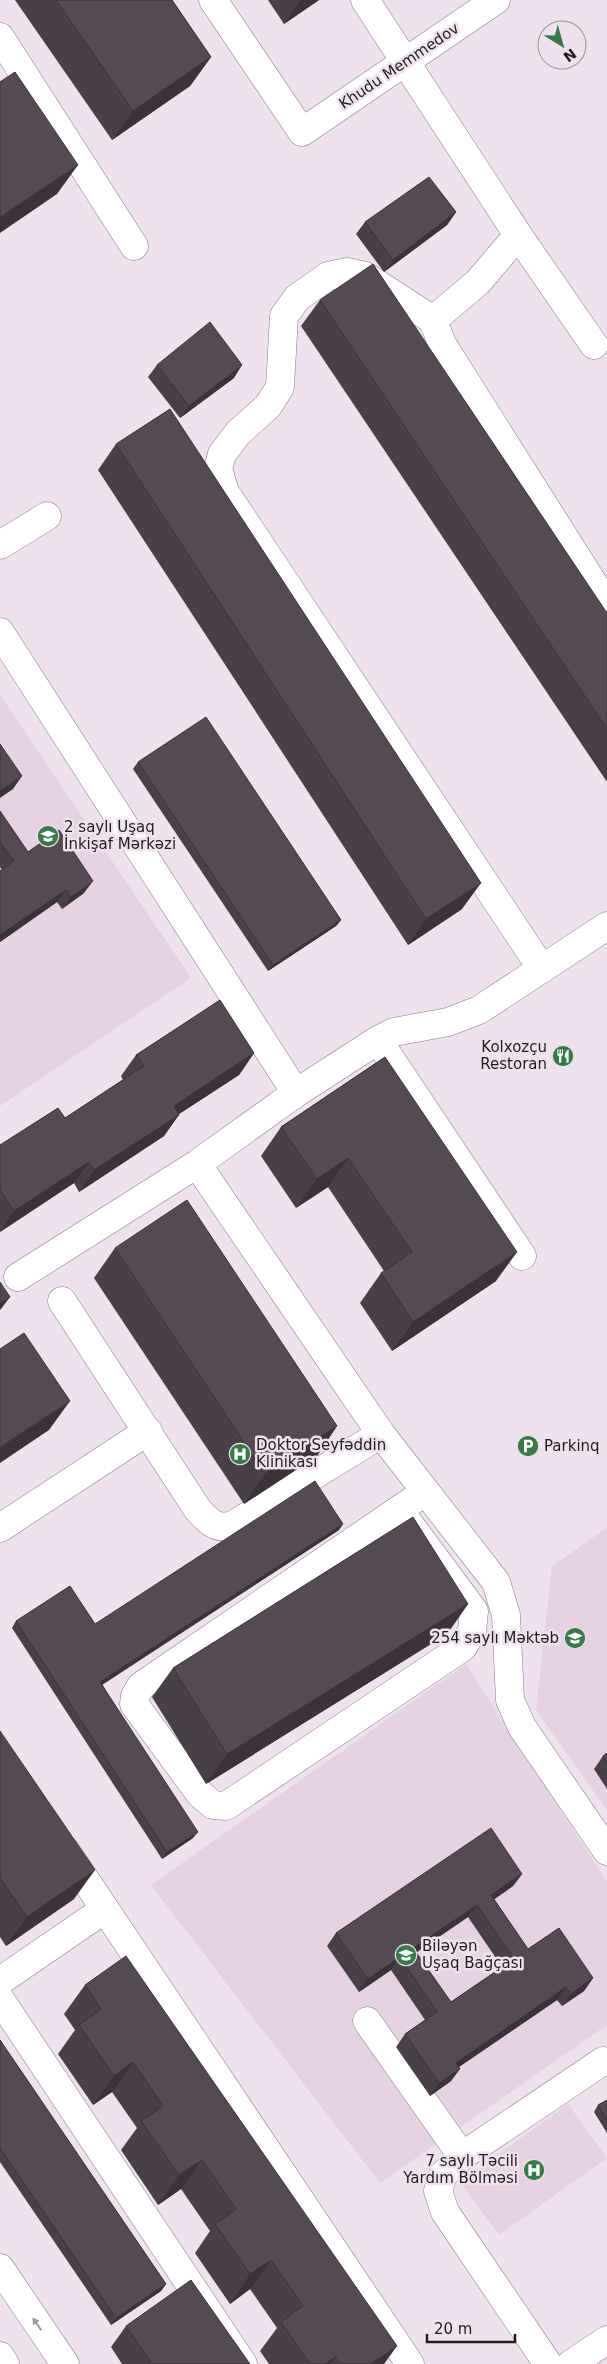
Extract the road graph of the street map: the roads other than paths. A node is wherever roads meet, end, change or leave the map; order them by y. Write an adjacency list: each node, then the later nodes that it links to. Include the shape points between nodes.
1 (213, 0): 5 (street, Khudu Memmedov, via 302,132)
2 (365, 0): 5 (street)
3 (496, 0): 5 (street, Khudu Memmedov)
4 (4, 54): 7 (street)
5 (406, 61): 6 (street)
6 (518, 235): 8 (street, via 478,282); 9 (street)
7 (134, 246)
8 (433, 320): 12 (street, via 442,344); 15 (street, via 365,276 347,272 328,276 297,298 284,316 280,388 268,406 232,440 222,454 218,469 225,492)
9 (594, 345)
10 (47, 516): 11 (street)
11 (0, 545)
12 (607, 605)
13 (0, 632): 17 (street)
14 (607, 926): 15 (street)
15 (542, 969): 16 (street, via 479,1010 448,1022 394,1032)
16 (378, 1040): 17 (street); 19 (street)
17 (296, 1093): 18 (street)
18 (197, 1164): 20 (street); 23 (street)
19 (522, 1256)
20 (18, 1277)
21 (62, 1301): 22 (street)
22 (148, 1431): 23 (street, via 198,1510 210,1523 224,1528); 26 (street)
23 (381, 1434): 24 (street)
24 (425, 1492): 25 (street); 28 (street, via 496,1582 506,1615 510,1700 522,1727)
25 (399, 1510): 25 (street, via 141,1686 134,1704 200,1794 213,1806 226,1806 463,1647 472,1631 474,1611)
26 (0, 1528)
27 (52, 1830): 29 (street)
28 (607, 1851)
29 (104, 1910): 30 (street); 41 (street)
30 (0, 1982)
31 (0, 1999): 40 (street)
32 (367, 2021): 34 (street)
33 (604, 2061): 34 (street)
34 (462, 2156): 42 (street, via 443,2175 438,2192 445,2212)
35 (0, 2268): 39 (street, one-way to 35)
36 (607, 2340): 43 (street)
37 (0, 2356): 38 (street)
38 (5, 2364)
39 (65, 2364)
40 (243, 2364)
41 (410, 2364)
42 (548, 2364)
43 (571, 2364)

